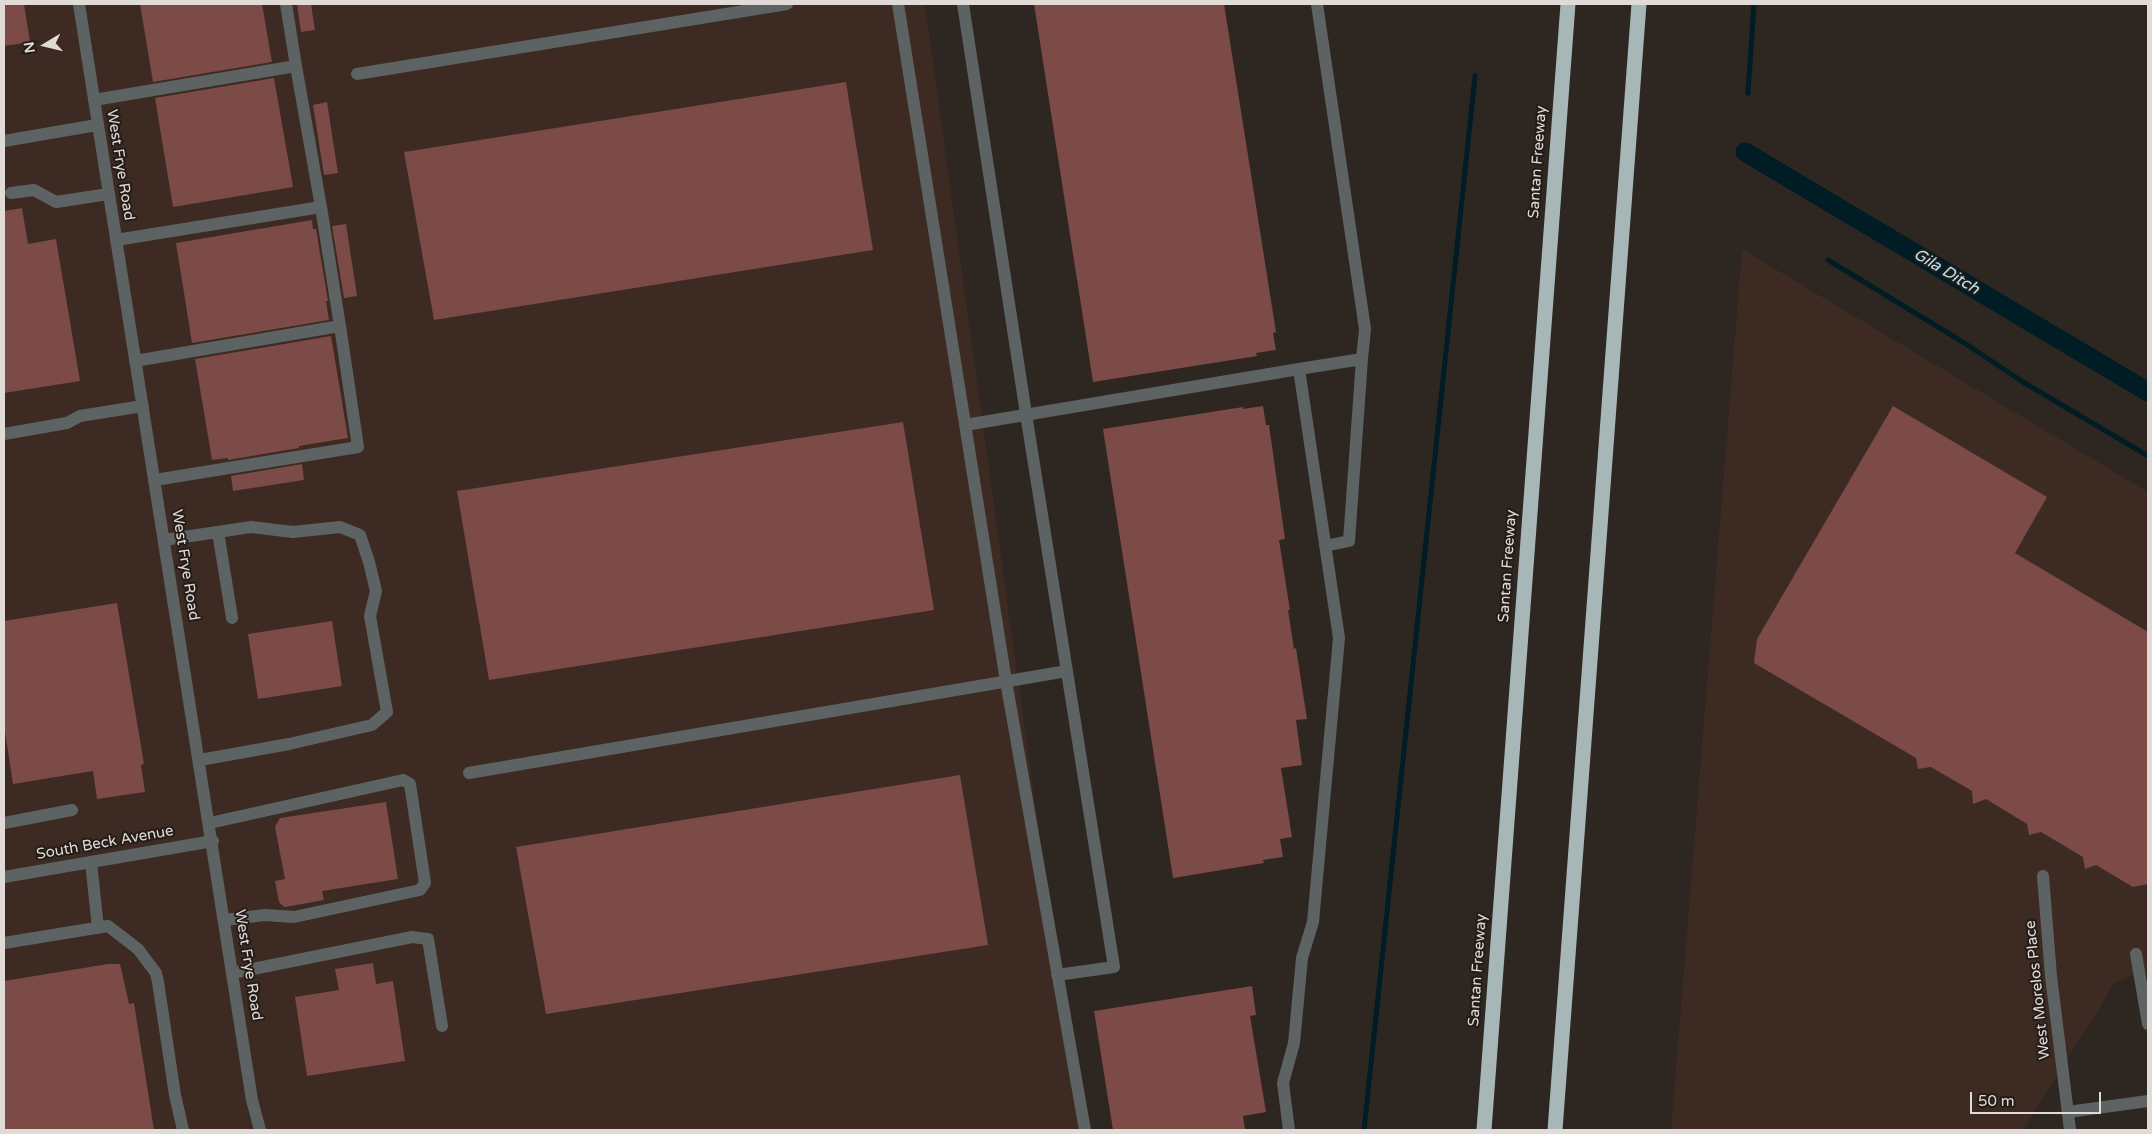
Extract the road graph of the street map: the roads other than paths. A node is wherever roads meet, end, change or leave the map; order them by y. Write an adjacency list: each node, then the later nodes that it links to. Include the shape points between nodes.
1 (79, 4): 11 (street, West Frye Road)
2 (286, 4): 9 (street)
3 (787, 4): 10 (street)
4 (898, 4): 24 (street)
5 (963, 4): 23 (street)
6 (1317, 4): 19 (street, via 1365,329)
7 (1568, 4): 56 (highway, Santan Freeway)
8 (1640, 4): 57 (highway)
9 (296, 66): 11 (street); 16 (street)
10 (357, 74)
11 (94, 100): 12 (street, West Frye Road)
12 (97, 125): 13 (street); 15 (street, West Frye Road)
13 (4, 140)
14 (11, 193): 15 (street, via 34,190 56,202)
15 (108, 194): 17 (street, West Frye Road)
16 (320, 207): 17 (street); 18 (street)
17 (116, 240): 20 (street, West Frye Road)
18 (340, 326): 20 (street); 26 (street, via 358,447)
19 (1362, 359): 21 (street); 29 (street, via 1348,540)
20 (135, 361): 22 (street, West Frye Road)
21 (1299, 369): 23 (street); 29 (street)
22 (143, 406): 25 (street, via 80,416 67,423); 26 (street, West Frye Road)
23 (1026, 414): 24 (street); 31 (street)
24 (965, 425): 32 (street)
25 (4, 434)
26 (155, 480): 28 (street, West Frye Road)
27 (218, 532): 28 (street); 30 (street); 33 (street, via 251,527 293,532 340,527 360,535 376,591 370,616 387,712 372,725)
28 (164, 540): 33 (street, West Frye Road)
29 (1326, 546): 55 (street, via 1339,638 1313,922 1302,958 1294,1043 1283,1084)
30 (232, 618)
31 (1067, 671): 32 (street); 47 (street, via 1114,967)
32 (1006, 681): 34 (street); 47 (street)
33 (200, 760): 37 (street, West Frye Road)
34 (469, 772)
35 (72, 810): 36 (street)
36 (4, 823)
37 (210, 823): 38 (street, West Frye Road); 42 (street, via 403,780 410,784 425,883 420,890 294,917 265,915)
38 (213, 841): 39 (street, South Beck Avenue); 42 (street, West Frye Road)
39 (91, 862): 41 (street, South Beck Avenue); 43 (street)
40 (2043, 876): 51 (street, West Morelos Place, via 2051,976)
41 (4, 877)
42 (225, 920): 46 (street, West Frye Road)
43 (98, 928): 44 (street); 52 (street, via 108,926 138,950 156,973)
44 (4, 943)
45 (2136, 954): 48 (street)
46 (233, 972): 49 (street, via 412,937 428,939); 53 (street, West Frye Road, via 252,1100)
47 (1058, 975): 54 (street)
48 (2148, 1024)
49 (442, 1026)
50 (2148, 1101): 51 (street)
51 (2068, 1112): 58 (street, West Morelos Place)
52 (183, 1130)
53 (260, 1130)
54 (1085, 1130)
55 (1289, 1130)
56 (1484, 1130)
57 (1555, 1130)
58 (2070, 1130)

